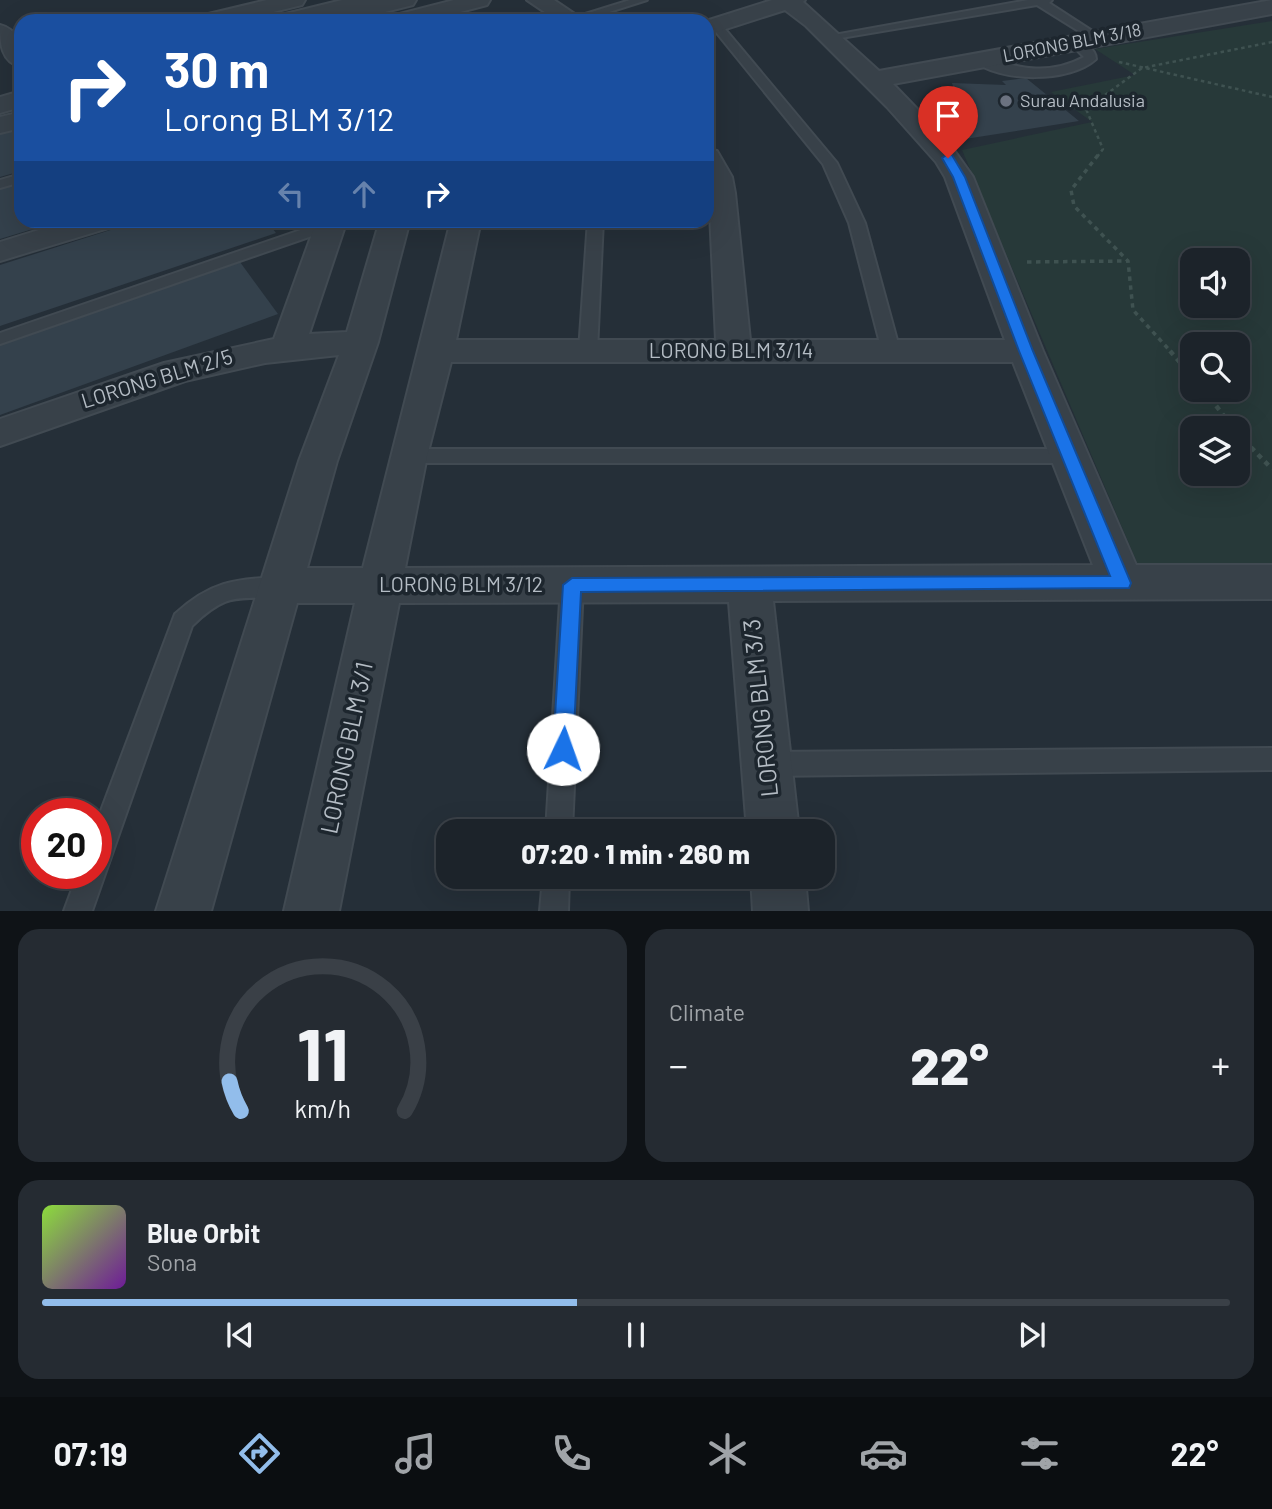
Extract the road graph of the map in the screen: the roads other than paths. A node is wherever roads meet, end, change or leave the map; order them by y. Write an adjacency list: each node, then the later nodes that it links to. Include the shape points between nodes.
1 (293, 0): 10 (street)
2 (368, 0): 11 (street)
3 (405, 0): 12 (street)
4 (479, 0): 13 (street)
5 (538, 0): 14 (street)
6 (642, 0): 15 (lane)
7 (1041, 0): 19 (lane); 20 (lane)
8 (791, 1): 16 (street); 19 (street)
9 (1272, 7): 20 (street, LORONG BLM 3/18)
10 (236, 14)
11 (313, 14)
12 (351, 14)
13 (448, 14)
14 (562, 14)
15 (594, 14)
16 (714, 26)
17 (714, 29): 37 (lane, via 811,136 840,180 857,223)
18 (0, 32): 21 (street)
19 (830, 37): 22 (street)
20 (1086, 40): 22 (street, LORONG BLM 3/18)
21 (14, 52)
22 (873, 80): 38 (street, via 923,127 959,177)
23 (714, 170): 36 (street, via 721,193)
24 (79, 228): 30 (street)
25 (317, 228): 31 (lane)
26 (329, 228): 33 (street)
27 (394, 228): 32 (street)
28 (464, 228): 34 (street, LORONG BLM 3/1)
29 (596, 228): 35 (lane)
30 (0, 253)
31 (0, 339)
32 (361, 342): 33 (street, LORONG BLM 2/5); 47 (street)
33 (288, 347): 39 (street, LORONG BLM 2/5, via 205,361 153,376)
34 (436, 351): 35 (street, LORONG BLM 3/14); 40 (street, LORONG BLM 3/1)
35 (589, 351): 36 (street, LORONG BLM 3/14)
36 (734, 351): 37 (street, LORONG BLM 3/14)
37 (891, 351): 38 (street, LORONG BLM 3/14)
38 (1026, 351): 41 (street)
39 (0, 433)
40 (408, 456): 41 (lane); 45 (street, LORONG BLM 3/1)
41 (1070, 456): 43 (street)
42 (1272, 582): 43 (street, LORONG BLM 3/12)
43 (1122, 583): 44 (street, LORONG BLM 3/12)
44 (749, 584): 46 (street, LORONG BLM 3/12); 49 (street, LORONG BLM 3/3)
45 (382, 585): 46 (street, LORONG BLM 3/12); 47 (street, LORONG BLM 3/12); 58 (street, LORONG BLM 3/1)
46 (572, 585): 51 (lane)
47 (280, 586): 50 (lane, via 237,587 206,598 183,621); 57 (street)
48 (1272, 759): 49 (lane)
49 (767, 764): 52 (street, LORONG BLM 3/3)
50 (112, 817)
51 (560, 819)
52 (772, 819)
53 (86, 889): 56 (lane)
54 (555, 889): 59 (lane)
55 (779, 889): 60 (street)
56 (78, 911)
57 (183, 911)
58 (311, 911)
59 (554, 911)
60 (781, 911)

